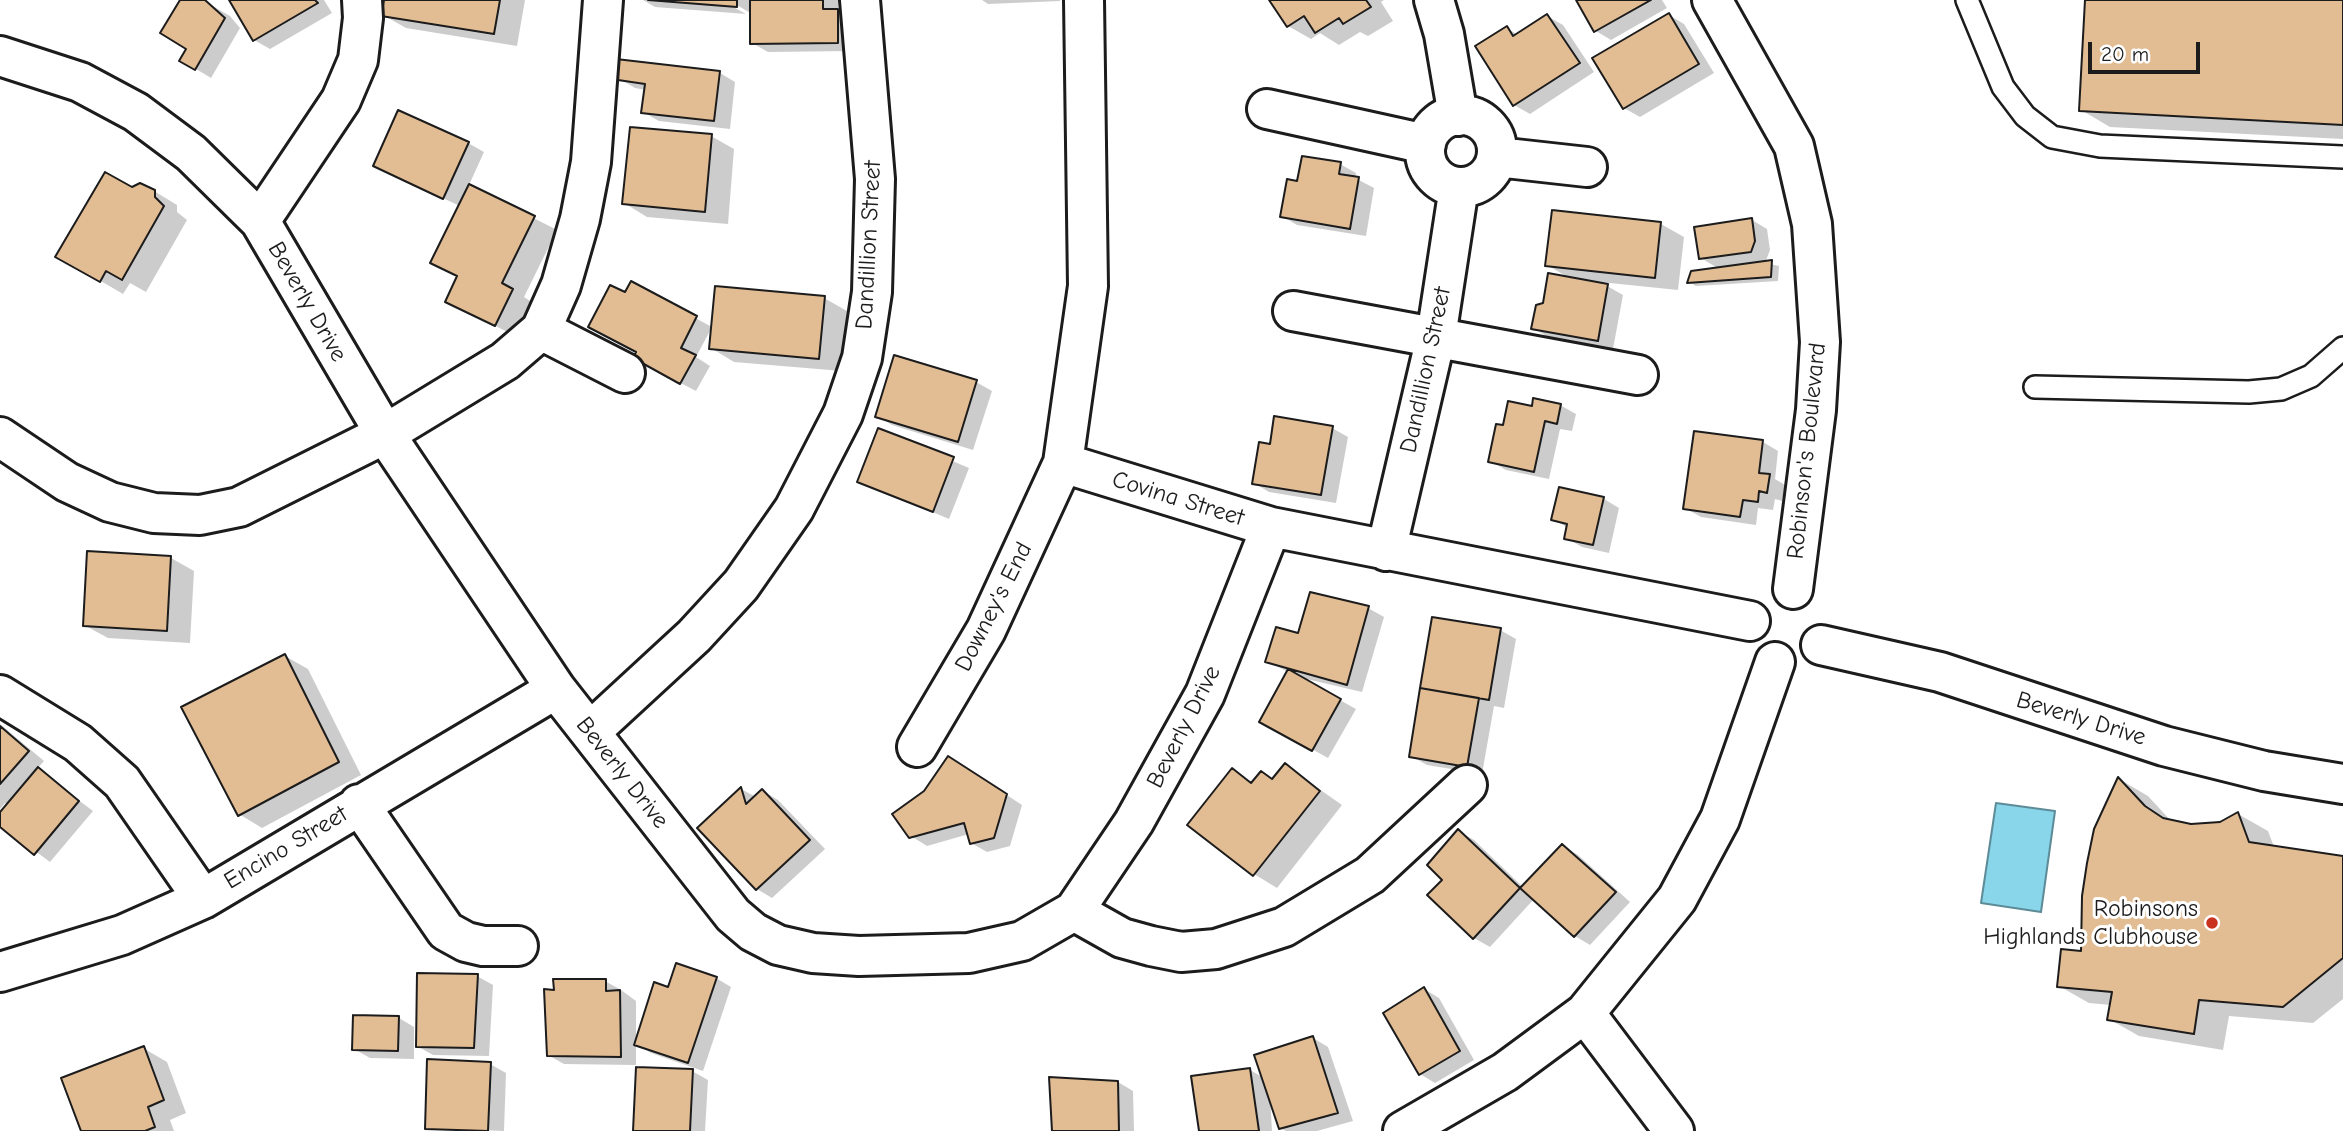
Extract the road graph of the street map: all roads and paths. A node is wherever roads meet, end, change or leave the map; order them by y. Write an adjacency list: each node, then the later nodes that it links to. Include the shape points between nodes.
1 (362, 0): 16 (street, via 358,60 341,100)
2 (603, 0): 18 (street, via 591,162 561,285)
3 (860, 0): 34 (street, Dandillion Street, via 875,179 872,292 862,358 843,414 794,509 741,585 694,636)
4 (1084, 0): 26 (street, via 1088,286)
5 (1434, 0): 10 (street)
6 (1712, 0): 29 (street, Robinson's Boulevard, via 1794,146 1812,224 1820,342)
7 (1967, 0): 13 (lane, via 2003,87 2025,117 2052,137 2100,146)
8 (0, 57): 16 (street, Beverly Drive, via 80,82 136,112 191,153)
9 (1268, 109): 11 (street)
10 (1458, 116): 11 (street, via 1437,125); 12 (street, via 1474,118 1488,127 1496,141)
11 (1426, 144): 15 (street, via 1426,159 1433,173 1444,183)
12 (1497, 157): 14 (street); 15 (street, via 1483,180)
13 (2343, 157)
14 (1587, 167)
15 (1459, 187): 19 (street, Dandillion Street)
16 (260, 221): 24 (street, Beverly Drive)
17 (1293, 311): 19 (street)
18 (541, 330): 21 (street); 24 (street, via 505,360)
19 (1436, 337): 22 (street); 28 (street, Dandillion Street)
20 (2343, 348): 23 (lane, via 2311,376 2281,389)
21 (625, 373)
22 (1638, 375)
23 (2035, 387)
24 (384, 434): 25 (street, via 239,508 200,515 154,513 110,502 67,482); 32 (street, Beverly Drive)
25 (0, 437)
26 (1063, 463): 27 (street, Covina Street); 35 (street, Downey's End, via 986,630)
27 (1271, 527): 28 (street, Covina Street); 40 (street, Beverly Drive, via 1205,694 1134,822)
28 (1386, 551): 30 (street, Covina Street)
29 (1814, 614): 30 (street, via 1781,589 1760,600); 31 (street, via 1801,662); 36 (street, Beverly Drive, via 1940,672 2164,746 2264,771)
30 (1750, 621): 31 (street, via 1752,642)
31 (1775, 662): 43 (street, via 1720,819 1676,899)
32 (556, 689): 34 (street, Beverly Drive); 38 (street, Encino Street)
33 (0, 695): 39 (street, via 78,743 122,782)
34 (590, 731): 40 (street, Beverly Drive, via 733,915 778,945 859,956 969,953 1022,941)
35 (917, 747)
36 (2343, 784)
37 (1467, 785): 40 (street, via 1370,875 1284,927 1216,949 1181,952 1151,946 1122,938)
38 (359, 804): 39 (street, Encino Street); 41 (street, via 446,931 483,946)
39 (204, 899): 42 (street, Encino Street, via 122,935)
40 (1074, 911)
41 (519, 946)
42 (0, 972)
43 (1585, 1013): 44 (street, via 1505,1073); 45 (street)
44 (1403, 1131)
45 (1674, 1131)

